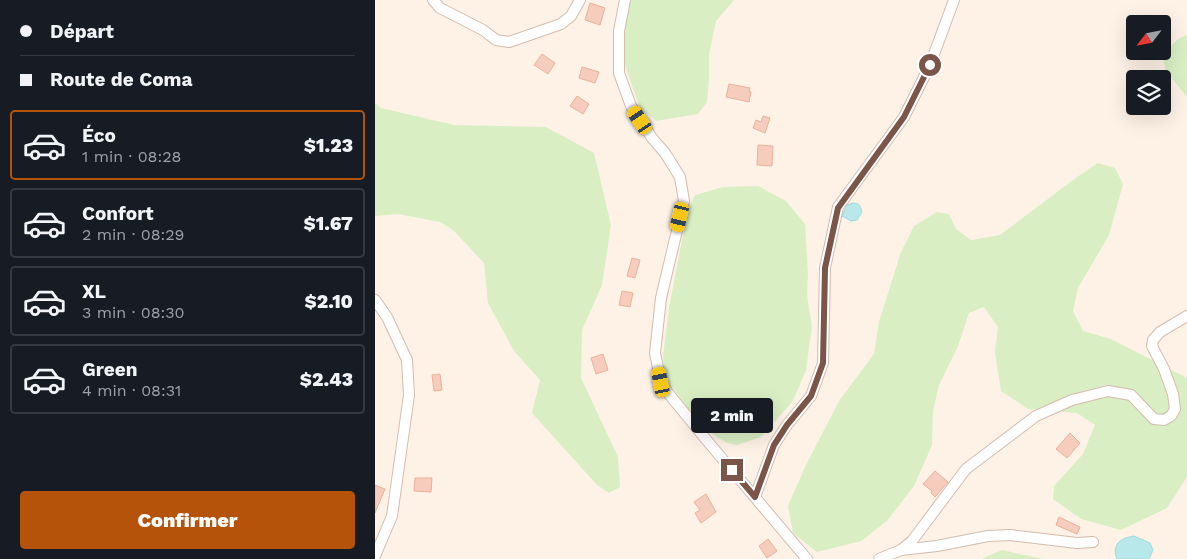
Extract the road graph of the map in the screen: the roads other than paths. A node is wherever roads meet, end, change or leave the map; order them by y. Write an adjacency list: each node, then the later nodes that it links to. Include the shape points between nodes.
1 (433, 0): 2 (street, via 440,8 496,40 509,42 561,24 571,16)
2 (580, 0)
3 (625, 0): 7 (street, via 619,31 619,73 631,106 680,177 684,201 661,298 655,352 661,382)
4 (954, 0): 7 (street, via 930,65 904,117 838,208 825,268 823,363 811,396 774,445)
5 (375, 300): 10 (street, via 387,317 407,360 409,395 391,516)
6 (1187, 316): 9 (street, via 1153,340 1173,394 1175,409 1171,416 1164,420 1154,419 1131,395 1108,391 1072,400 1036,416 966,469 912,541)
7 (755, 497): 11 (street)
8 (1093, 542): 9 (street, via 988,536)
9 (901, 550): 12 (street)
10 (375, 556)
11 (807, 559)
12 (879, 559)

